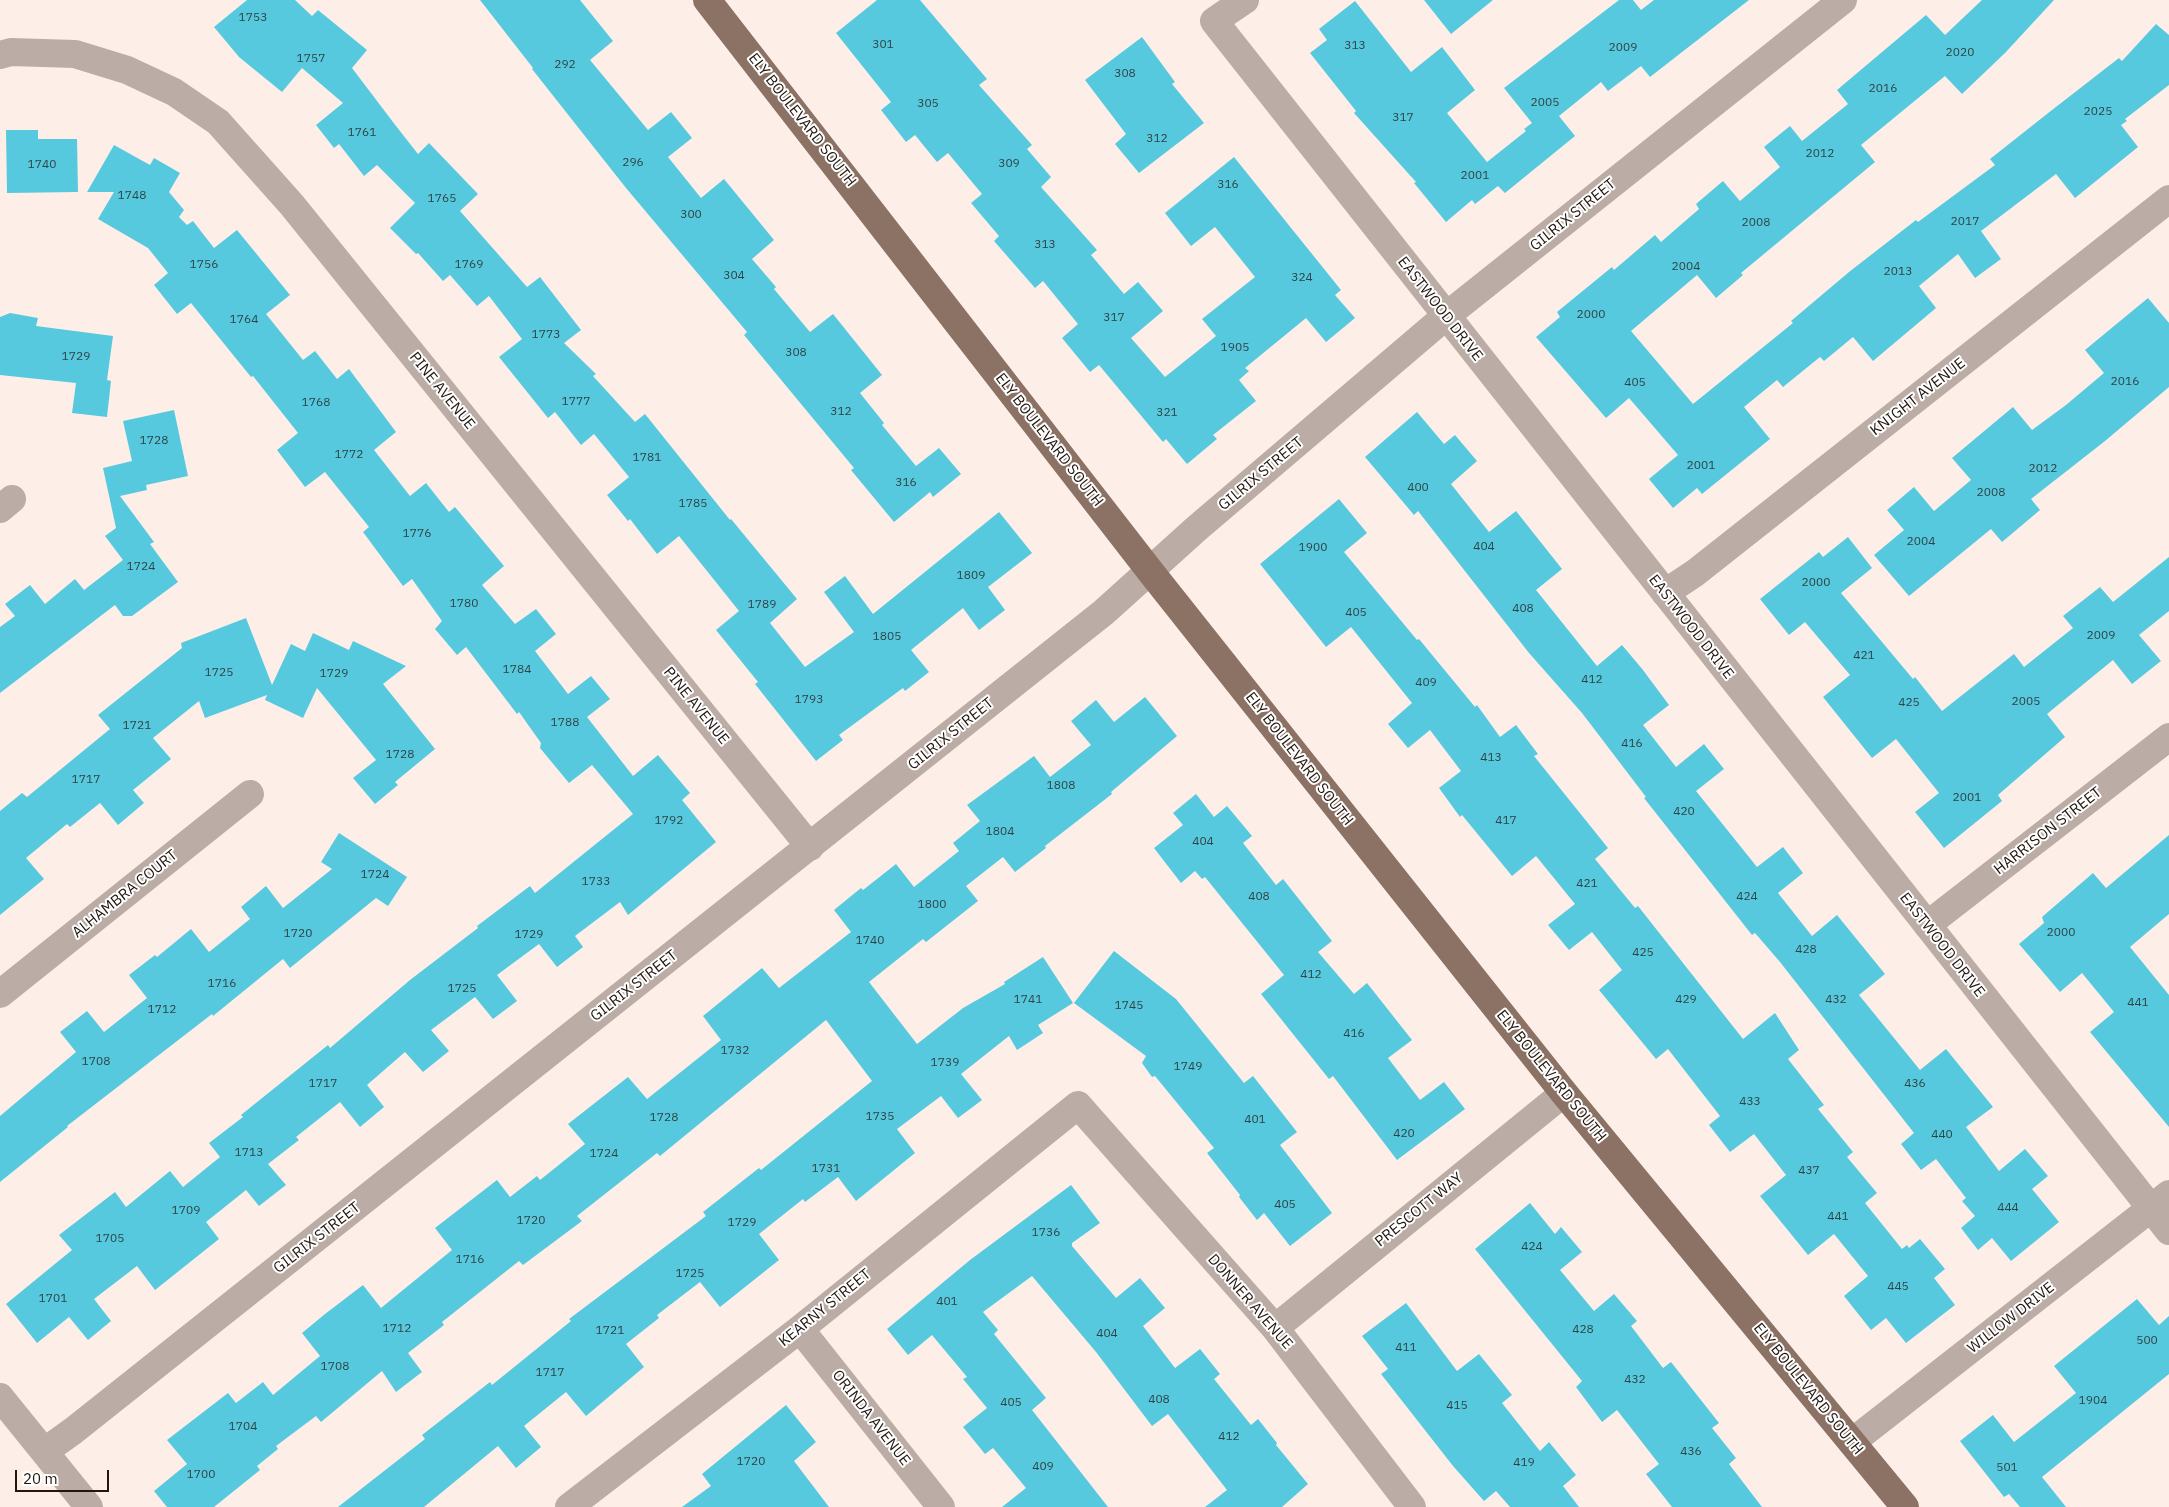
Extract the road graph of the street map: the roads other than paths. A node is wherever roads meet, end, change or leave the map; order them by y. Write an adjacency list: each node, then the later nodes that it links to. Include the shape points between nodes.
1 (707, 0): 7 (main road, ELY BOULEVARD SOUTH)
2 (1245, 0): 6 (street, EASTWOOD DRIVE, via 1214,22)
3 (1843, 0): 6 (street, GILRIX STREET)
4 (0, 55): 11 (street, PINE AVENUE, via 11,52 75,54 127,70 174,92 218,122 292,204)
5 (2169, 199): 8 (street, KNIGHT AVENUE, via 1695,573)
6 (1446, 316): 7 (street, GILRIX STREET); 8 (street, EASTWOOD DRIVE)
7 (1150, 571): 11 (street, GILRIX STREET, via 1104,612); 14 (main road, ELY BOULEVARD SOUTH)
8 (1665, 593): 12 (street, EASTWOOD DRIVE)
9 (2169, 737): 12 (street, HARRISON STREET)
10 (250, 794): 13 (street, ALHAMBRA COURT)
11 (810, 847): 22 (street, GILRIX STREET)
12 (1926, 925): 16 (street, EASTWOOD DRIVE)
13 (0, 994)
14 (1564, 1093): 18 (street, PRESCOTT WAY); 21 (main road, ELY BOULEVARD SOUTH)
15 (1078, 1105): 18 (street, DONNER AVENUE); 19 (street, KEARNY STREET)
16 (2160, 1201): 17 (street, EASTWOOD DRIVE); 21 (street, WILLOW DRIVE)
17 (2169, 1232)
18 (1275, 1328): 26 (street, DONNER AVENUE)
19 (800, 1329): 24 (street, KEARNY STREET); 25 (street, ORINDA AVENUE)
20 (0, 1396): 22 (street)
21 (1852, 1442): 27 (main road, ELY BOULEVARD SOUTH)
22 (45, 1451): 23 (street)
23 (89, 1507)
24 (569, 1507)
25 (941, 1507)
26 (1412, 1507)
27 (1905, 1507)

